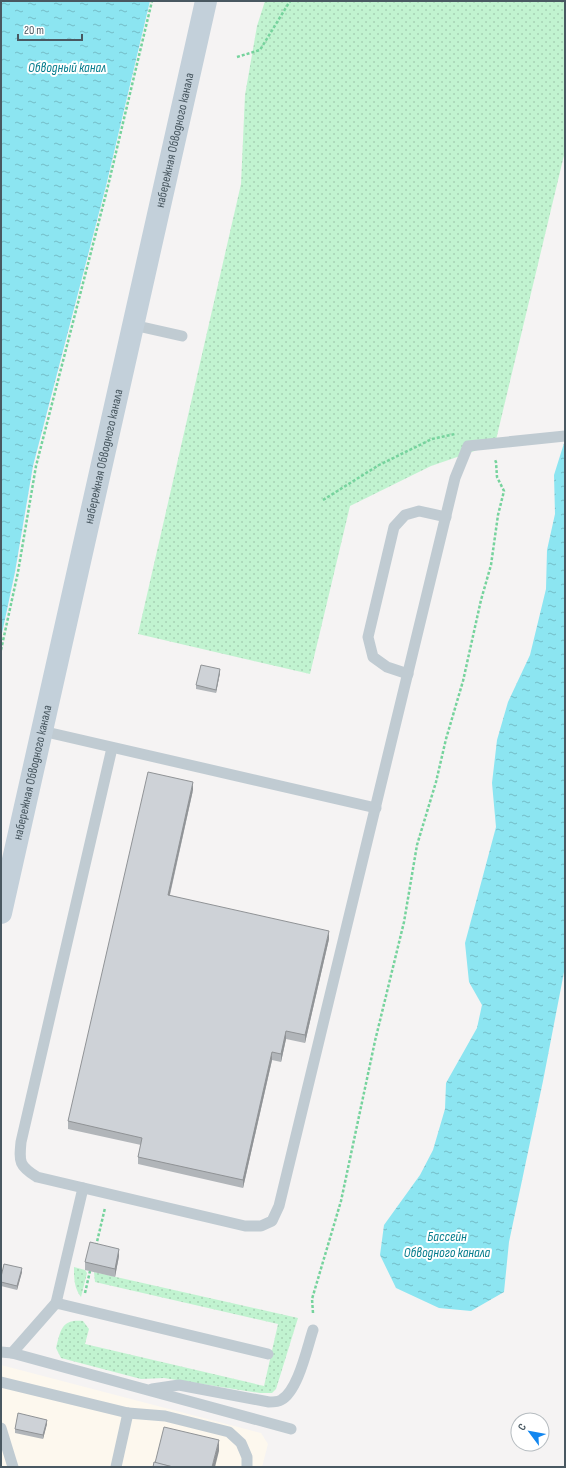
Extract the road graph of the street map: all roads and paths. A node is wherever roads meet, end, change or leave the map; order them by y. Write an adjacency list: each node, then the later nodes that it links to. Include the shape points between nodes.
1 (152, 1): 11 (path, via 108,186 36,466 18,572)
2 (206, 1): 5 (main road, набережная Обводного канала)
3 (290, 1): 4 (path, via 260,50)
4 (237, 57)
5 (133, 325): 6 (lane); 13 (main road, набережная Обводного канала)
6 (182, 336)
7 (565, 436): 8 (lane)
8 (482, 444): 9 (path, via 458,434 432,439 379,465); 10 (lane, via 468,446 455,478); 23 (path, via 496,462 497,477 504,491 491,565 480,600 463,681 418,844 404,922 374,1041 341,1201 312,1299)
9 (323, 500)
10 (446, 517): 12 (lane); 12 (lane, via 419,511 405,515 394,527 369,630 368,637 373,657 387,667)
11 (1, 650)
12 (408, 674): 15 (lane)
13 (42, 731): 14 (lane); 16 (main road, набережная Обводного канала)
14 (112, 748): 15 (lane); 17 (lane, via 19,1158 25,1170 37,1177)
15 (376, 808): 18 (lane, via 279,1206 272,1221 261,1226 245,1226)
16 (1, 913)
17 (83, 1188): 18 (lane); 21 (lane)
18 (109, 1194): 19 (path)
19 (95, 1251)
20 (90, 1271): 22 (path)
21 (56, 1303): 22 (lane); 24 (lane)
22 (81, 1309): 25 (lane)
23 (313, 1330): 27 (lane, via 296,1381 290,1393 280,1401 269,1402 179,1385)
24 (6, 1353): 27 (lane)
25 (268, 1354)
26 (1, 1382): 28 (lane)
27 (147, 1390): 30 (lane)
28 (128, 1413): 32 (lane); 33 (lane, via 165,1416 229,1432 241,1443 247,1457)
29 (1, 1428): 31 (lane)
30 (291, 1429)
31 (13, 1467)
32 (116, 1467)
33 (247, 1467)

